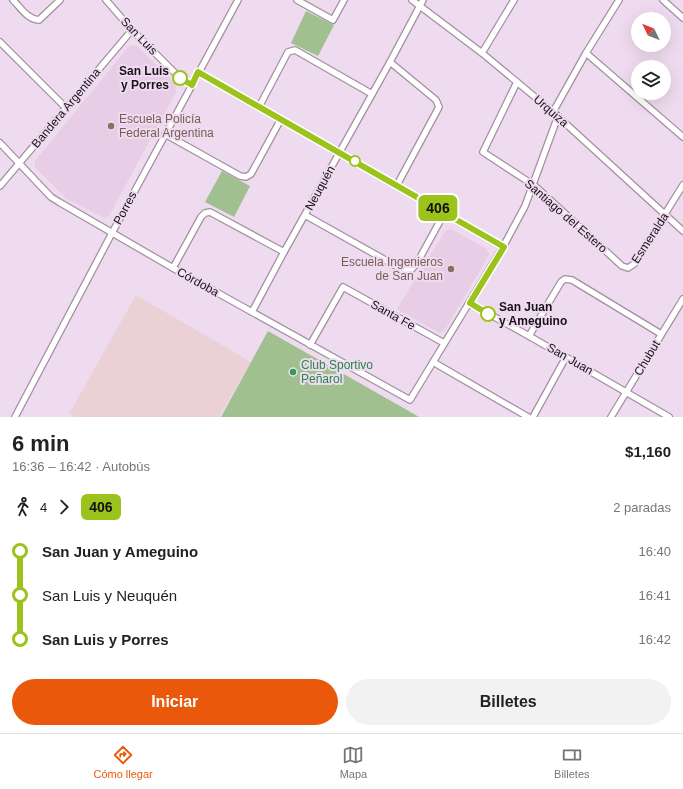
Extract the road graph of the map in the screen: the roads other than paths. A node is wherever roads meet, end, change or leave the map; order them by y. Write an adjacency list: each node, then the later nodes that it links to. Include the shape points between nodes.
1 (13, 0): 2 (street, via 29,17 39,20)
2 (60, 0)
3 (106, 0): 13 (street, San Luis)
4 (238, 0): 18 (street, Porres)
5 (297, 0): 6 (street, via 333,20)
6 (344, 0)
7 (412, 0): 11 (street, Urquiza)
8 (514, 0): 15 (street)
9 (619, 0): 16 (street)
10 (663, 0): 12 (street)
11 (421, 3): 15 (street, Urquiza); 17 (street, Neuquén)
12 (683, 18)
13 (132, 30): 20 (street, San Luis, via 180,78); 23 (street, Bandera Argentina)
14 (0, 42): 23 (street)
15 (482, 53): 19 (street, Urquiza)
16 (586, 53): 24 (street); 28 (street)
17 (390, 62): 21 (street, Neuquén); 33 (street, via 436,100 439,106)
18 (198, 72): 20 (street, Porres); 22 (street)
19 (517, 82): 24 (street, Urquiza); 32 (street, Santiago del Estero, via 483,152)
20 (192, 85): 27 (street, Porres)
21 (372, 94): 22 (street, via 291,50); 30 (street, Neuquén)
22 (259, 107): 26 (street)
23 (66, 108): 31 (street, Bandera Argentina)
24 (553, 112): 25 (street, Urquiza)
25 (558, 116): 32 (street); 37 (street, Urquiza)
26 (280, 119): 27 (street, via 251,174 246,177); 30 (street)
27 (165, 134): 40 (street, Porres)
28 (683, 137)
29 (0, 143): 31 (street, Córdoba)
30 (340, 153): 33 (street); 38 (street, Neuquén)
31 (19, 163): 35 (street, Bandera Argentina); 40 (street, Córdoba, via 51,197)
32 (533, 184): 41 (street); 44 (street, Santiago del Estero, via 622,266)
33 (397, 185): 36 (street)
34 (683, 185): 37 (street, Esmeralda)
35 (0, 186)
36 (445, 212): 38 (street, via 411,270 404,270); 41 (street)
37 (665, 214): 39 (street, Urquiza); 44 (street, Esmeralda, via 634,264)
38 (305, 215): 42 (street, Neuquén)
39 (683, 231)
40 (112, 233): 43 (street, Córdoba); 55 (street, Porres)
41 (504, 247): 46 (street)
42 (284, 252): 43 (street, via 210,212 201,217); 47 (street, Neuquén)
43 (173, 268): 47 (street, Córdoba)
44 (628, 268)
45 (683, 299): 48 (street, Chubut)
46 (470, 303): 49 (street, San Juan); 50 (street)
47 (252, 312): 51 (street, Córdoba)
48 (662, 334): 49 (street, via 572,280 565,279); 54 (street, Chubut)
49 (529, 336): 52 (street, San Juan)
50 (444, 343): 51 (street, Santa Fe, via 343,286); 53 (street)
51 (310, 346): 53 (street, Córdoba, via 410,400)
52 (566, 357): 54 (street, San Juan); 57 (street)
53 (433, 362): 56 (street)
54 (626, 392): 58 (street, Chubut); 59 (street, San Juan)
55 (15, 417)
56 (528, 417)
57 (533, 417)
58 (612, 417)
59 (669, 417)

